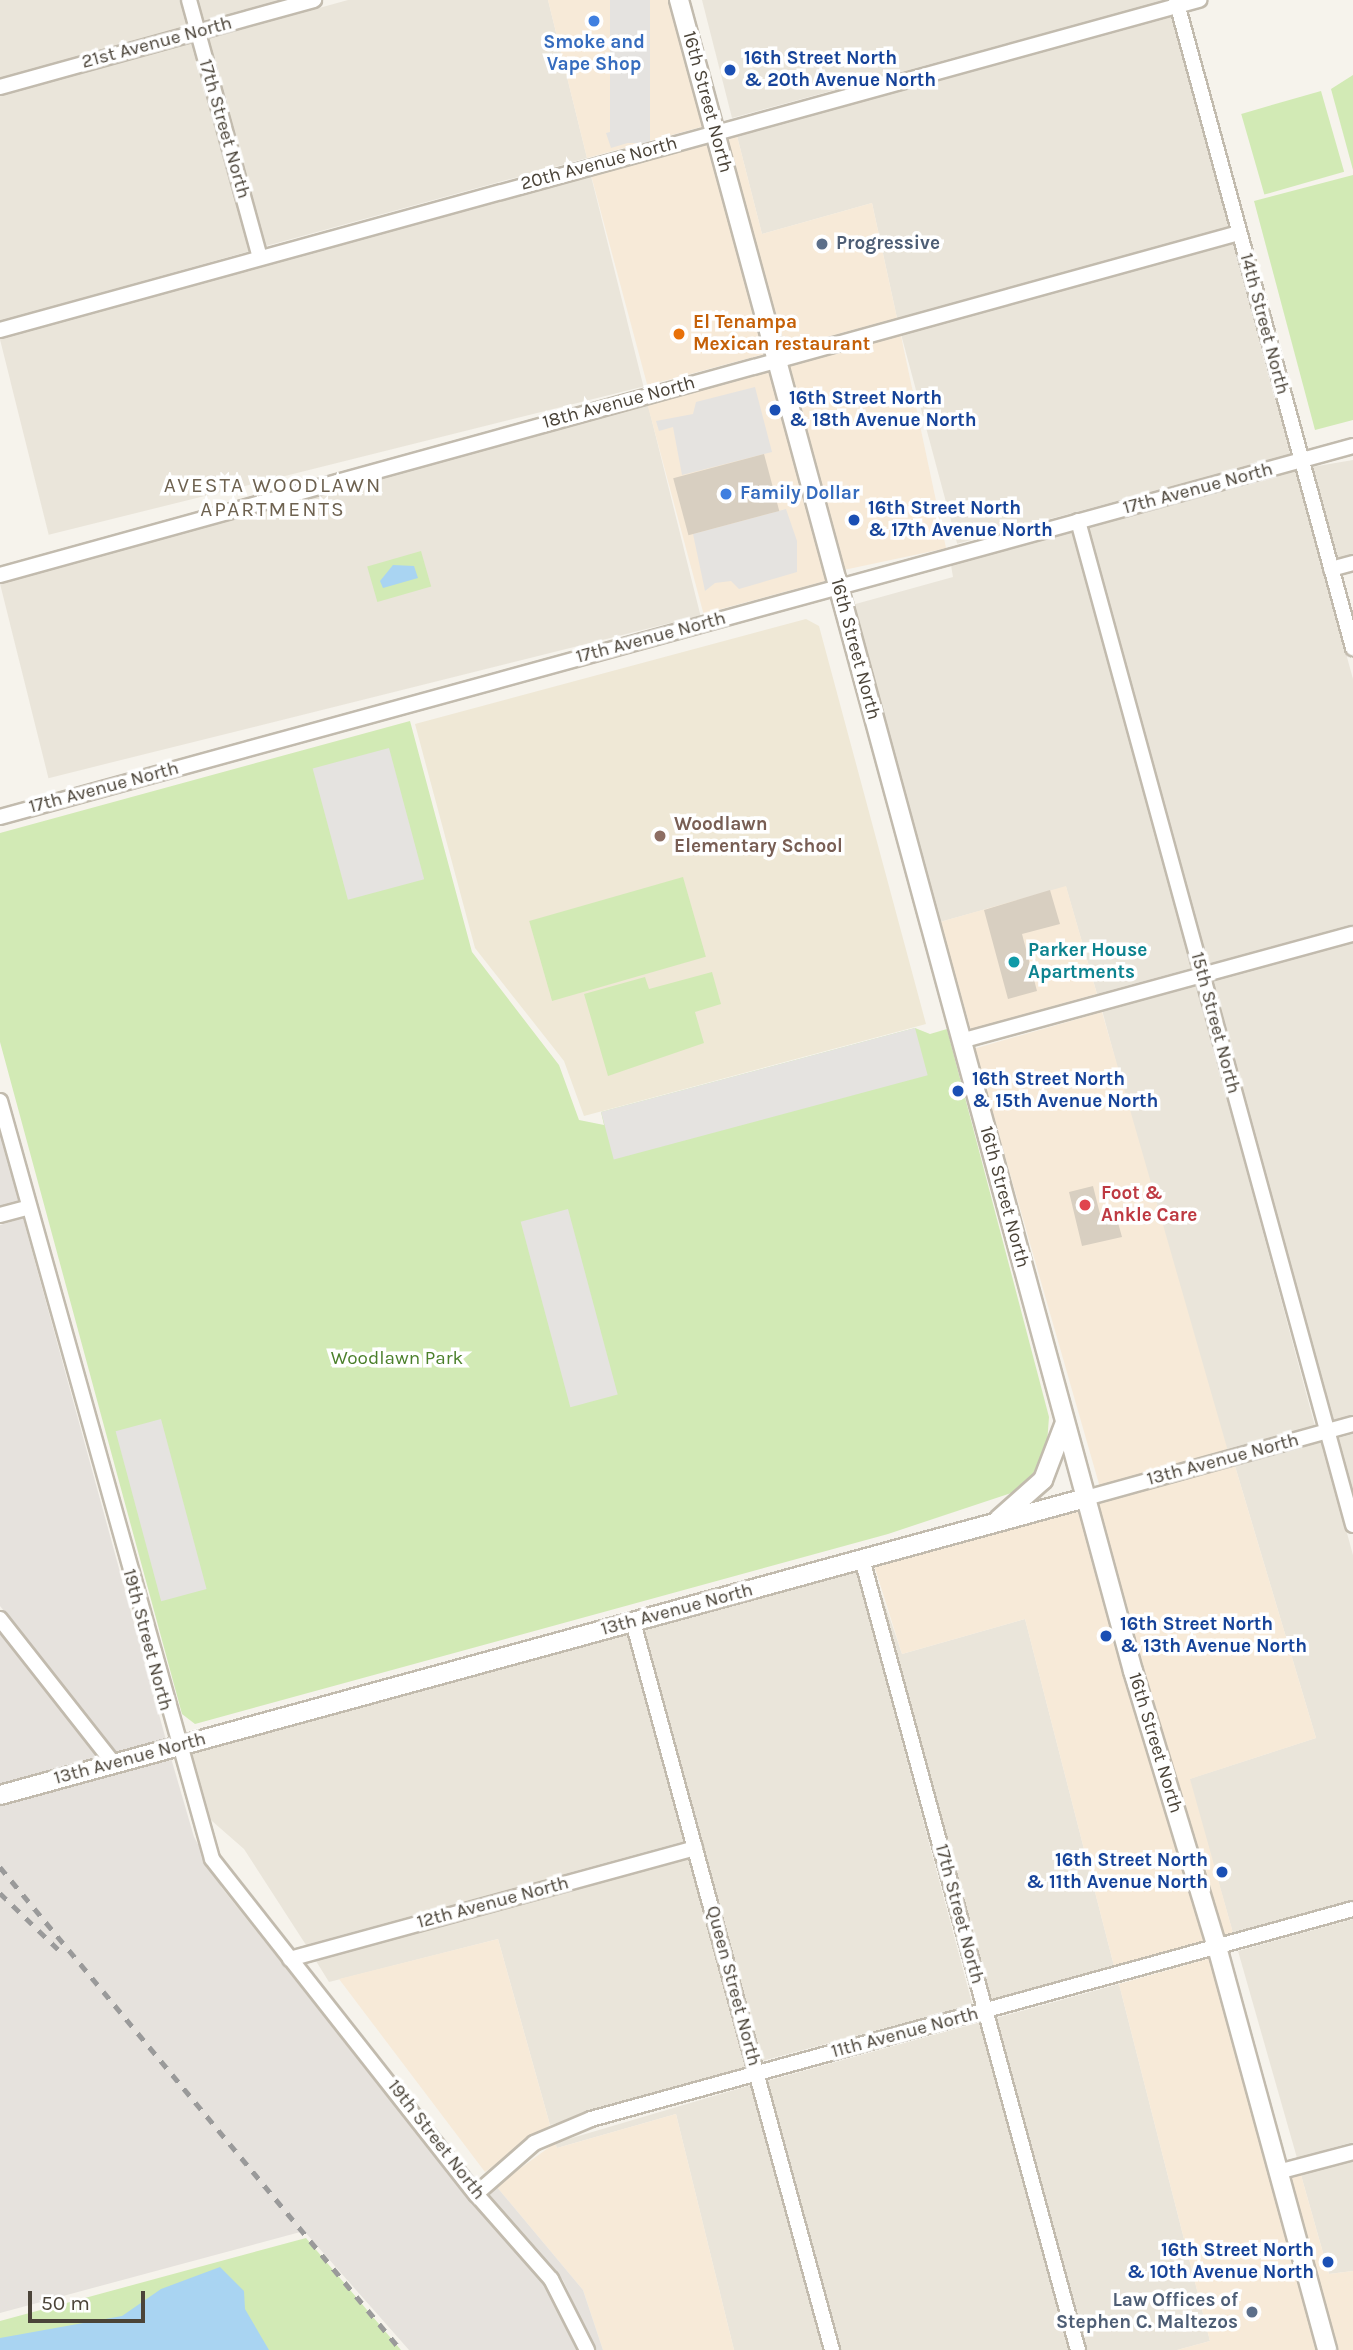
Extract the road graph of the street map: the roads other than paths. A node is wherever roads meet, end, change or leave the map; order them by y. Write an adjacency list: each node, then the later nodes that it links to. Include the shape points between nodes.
1 (188, 0): 6 (street, 17th Street North)
2 (314, 0): 6 (street, 21st Avenue North)
3 (679, 0): 8 (street, 16th Street North)
4 (1199, 0): 5 (street, 20th Avenue North)
5 (1176, 3): 8 (street, 20th Avenue North); 9 (street, 14th Street North)
6 (197, 32): 7 (street, 21st Avenue North); 10 (street, 17th Street North)
7 (0, 87)
8 (715, 133): 10 (street, 20th Avenue North); 12 (street, 16th Street North)
9 (1239, 233): 12 (street, 18th Avenue North); 14 (street, 14th Street North)
10 (260, 257): 11 (street, 20th Avenue North)
11 (0, 330)
12 (777, 360): 18 (street, 18th Avenue North); 19 (street, 16th Street North)
13 (1353, 446): 14 (street, 17th Avenue North)
14 (1301, 460): 15 (street, 17th Avenue North); 17 (street, 14th Street North)
15 (1078, 521): 19 (street, 17th Avenue North); 23 (street, 15th Street North)
16 (1353, 563): 17 (street)
17 (1331, 569): 20 (street, 14th Street North)
18 (0, 575)
19 (838, 587): 21 (street, 17th Avenue North); 24 (street, 16th Street North)
20 (1353, 648)
21 (0, 817)
22 (1353, 934): 23 (street)
23 (1202, 975): 24 (street); 30 (street, 15th Street North)
24 (961, 1041): 28 (street, 16th Street North)
25 (0, 1101): 26 (street, 19th Street North)
26 (29, 1208): 27 (street); 37 (street, 19th Street North)
27 (0, 1215)
28 (1065, 1422): 31 (street, 16th Street North); 32 (street, via 1048,1472)
29 (1353, 1424): 30 (street, 13th Avenue North)
30 (1327, 1431): 31 (street, 13th Avenue North); 33 (street, 15th Street North)
31 (1086, 1498): 32 (street, 13th Avenue North); 42 (street, 16th Street North)
32 (995, 1522): 34 (street, 13th Avenue North)
33 (1353, 1525)
34 (862, 1559): 36 (street, 13th Avenue North); 44 (street, 17th Street North)
35 (0, 1619): 38 (street)
36 (633, 1622): 37 (street, 13th Avenue North); 40 (street, Queen Street North)
37 (176, 1747): 38 (street, 13th Avenue North); 43 (street, 19th Street North, via 212,1859)
38 (114, 1764): 39 (street, 13th Avenue North)
39 (0, 1795)
40 (695, 1848): 43 (street, 12th Avenue North); 45 (street, Queen Street North)
41 (1353, 1909): 42 (street, 11th Avenue North)
42 (1217, 1947): 44 (street, 11th Avenue North); 47 (street, 16th Street North)
43 (290, 1959): 48 (street, 19th Street North)
44 (985, 2011): 45 (street, 11th Avenue North); 51 (street, 17th Street North)
45 (757, 2074): 48 (street, 11th Avenue North, via 557,2132 510,2159); 50 (street, Queen Street North)
46 (1353, 2152): 47 (street)
47 (1278, 2172): 52 (street, 16th Street North)
48 (475, 2194): 49 (street, 19th Street North, via 551,2279)
49 (587, 2350)
50 (832, 2350)
51 (1078, 2350)
52 (1327, 2350)

